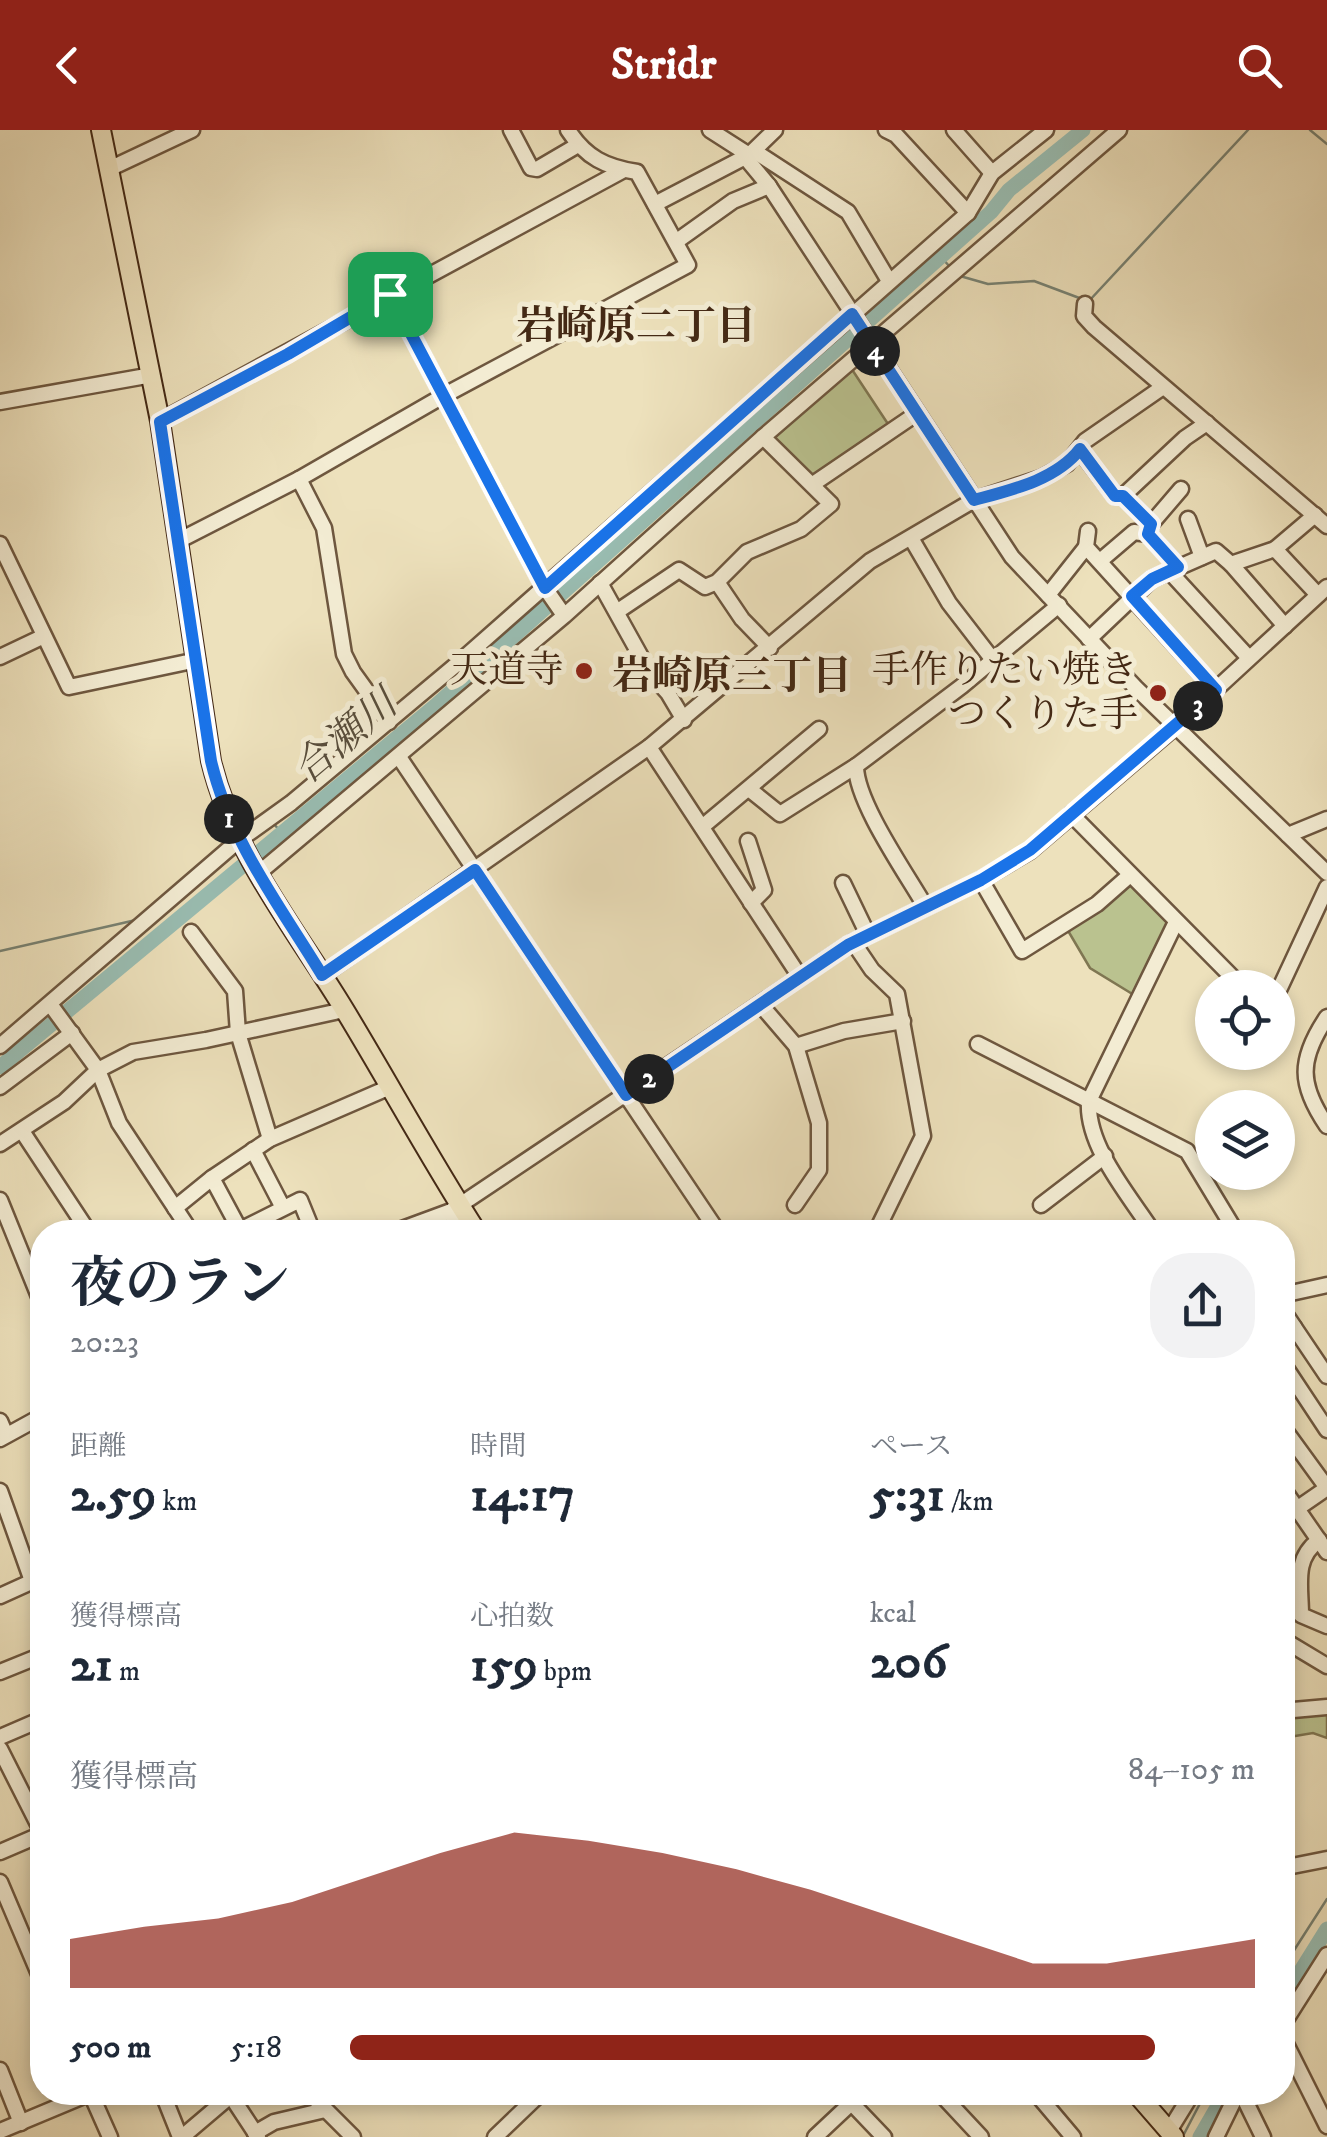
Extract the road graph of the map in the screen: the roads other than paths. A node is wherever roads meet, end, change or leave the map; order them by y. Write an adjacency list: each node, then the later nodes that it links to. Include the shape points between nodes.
1 (101, 130): 13 (main road)
2 (192, 130): 13 (street)
3 (511, 130): 11 (street, via 530,168)
4 (568, 130): 11 (street)
5 (710, 130): 12 (street)
6 (776, 130): 12 (street)
7 (886, 130): 18 (street)
8 (954, 130): 15 (street)
9 (1046, 130): 15 (street)
10 (1120, 130): 24 (street)
11 (578, 145): 14 (street)
12 (750, 154): 16 (street); 17 (street); 20 (street, via 848,212)
13 (110, 168): 25 (main road)
14 (622, 172): 17 (street, via 637,172); 21 (street)
15 (992, 174): 18 (street)
16 (769, 186): 19 (street, via 733,201); 23 (street)
17 (655, 204): 19 (street)
18 (968, 213): 20 (street)
19 (676, 241): 27 (street, via 688,266)
20 (890, 282): 23 (street)
21 (390, 294): 27 (street); 30 (street)
22 (1085, 304): 26 (street, via 1084,316 1094,327)
23 (853, 316): 24 (street); 52 (street)
24 (870, 344): 29 (street); 32 (street)
25 (152, 375): 28 (street); 30 (main road)
26 (1163, 387): 31 (street); 33 (street)
27 (443, 396): 34 (street); 52 (street)
28 (0, 402)
29 (916, 414): 35 (street); 38 (street)
30 (160, 422): 43 (main road)
31 (1207, 423): 37 (street); 40 (street)
32 (763, 436): 35 (street); 51 (street)
33 (1080, 449): 37 (street, via 1115,496); 38 (street, via 1041,478)
34 (299, 480): 43 (street); 68 (street, via 324,528 344,654)
35 (813, 484): 50 (street, via 831,504 802,529 747,552)
36 (1180, 489): 41 (street)
37 (1123, 496): 41 (street)
38 (974, 500): 42 (street); 55 (street, via 1012,558)
39 (1188, 519): 46 (street)
40 (1321, 520): 45 (street)
41 (1149, 529): 47 (street, via 1134,532); 49 (street)
42 (911, 538): 61 (street, via 870,560); 65 (street, via 948,603)
43 (180, 540): 64 (main road)
44 (0, 544): 59 (street)
45 (1275, 549): 48 (street); 53 (street)
46 (1202, 557): 48 (street, via 1216,551); 49 (street)
47 (1100, 561): 54 (street); 55 (street, via 1087,539)
48 (1231, 564): 58 (street)
49 (1174, 569): 54 (street); 63 (street)
50 (718, 582): 57 (street, via 704,587 679,570); 61 (street)
51 (600, 583): 57 (street); 72 (street)
52 (545, 588): 56 (street); 68 (street)
53 (1322, 591): 58 (street)
54 (1132, 596): 60 (street); 66 (street)
55 (1053, 600): 60 (street); 65 (street)
56 (561, 611)
57 (618, 611): 67 (street)
58 (1285, 626): 63 (street)
59 (42, 637): 62 (street); 64 (street, via 68,686)
60 (1089, 639): 69 (street)
61 (770, 648): 67 (street)
62 (0, 657)
63 (1249, 658): 66 (street)
64 (197, 660): 80 (main road, via 220,800)
65 (993, 660): 73 (street)
66 (1216, 690): 69 (street)
67 (684, 720): 71 (street)
68 (389, 722): 80 (street)
69 (1175, 726): 75 (street); 78 (street)
70 (819, 730): 74 (street)
71 (649, 747): 77 (street); 81 (street)
72 (399, 757): 81 (street); 82 (street)
73 (856, 766): 74 (street, via 780,814); 89 (street, via 876,822)
74 (749, 789): 77 (street)
75 (1071, 814): 84 (street); 85 (street)
76 (1327, 819): 78 (street)
77 (702, 827): 88 (street)
78 (1288, 835): 83 (street)
79 (748, 841): 88 (street, via 764,890)
80 (240, 843): 82 (main road); 99 (street)
81 (475, 870): 96 (street); 111 (street)
82 (260, 872): 96 (main road)
83 (1327, 874)
84 (1130, 875): 85 (street, via 1022,951); 90 (street)
85 (981, 880): 89 (street)
86 (843, 883): 92 (street)
87 (1327, 887): 95 (street)
88 (751, 903): 97 (street)
89 (925, 906): 92 (street)
90 (1176, 922): 94 (street); 112 (street)
91 (191, 932): 104 (street, via 235,991)
92 (868, 935): 93 (street)
93 (853, 942): 97 (street); 102 (street, via 896,994)
94 (1225, 970)
95 (1288, 970)
96 (322, 975): 100 (main road)
97 (800, 977): 98 (street)
98 (760, 1004): 107 (street); 111 (street)
99 (52, 1006): 103 (street); 106 (street)
100 (344, 1010): 104 (street); 109 (main road)
101 (1327, 1017): 113 (street, via 1307,1057 1305,1088)
102 (903, 1021): 107 (street); 135 (street, via 923,1136)
103 (71, 1030): 108 (street); 110 (street)
104 (238, 1033): 108 (street, via 133,1052); 115 (street)
105 (978, 1044): 112 (street)
106 (0, 1046)
107 (796, 1046): 121 (street, via 819,1123 820,1165)
108 (98, 1070): 114 (street); 124 (street, via 118,1123)
109 (390, 1086): 115 (street); 125 (main road)
110 (0, 1087)
111 (626, 1095): 125 (street); 134 (street)
112 (1090, 1101): 118 (street, via 1089,1124); 137 (street, via 1186,1151)
113 (1327, 1126)
114 (22, 1131): 116 (street); 126 (street)
115 (270, 1138): 117 (street)
116 (0, 1144)
117 (253, 1150): 119 (street); 123 (street)
118 (1105, 1156): 122 (street); 136 (street)
119 (212, 1178): 124 (street); 128 (street)
120 (0, 1200): 138 (street)
121 (795, 1205)
122 (1042, 1205)
123 (282, 1206): 129 (street); 130 (street, via 302,1201)
124 (175, 1208): 127 (street)
125 (455, 1208): 131 (street); 132 (street); 133 (main road)
126 (81, 1220)
127 (183, 1220)
128 (235, 1220)
129 (261, 1220)
130 (309, 1220)
131 (424, 1220)
132 (457, 1220)
133 (466, 1220)
134 (710, 1220)
135 (882, 1220)
136 (1145, 1220)
137 (1229, 1220)
138 (30, 1274)
139 (1327, 1286): 140 (street)
140 (1295, 1292)
141 (1295, 1337): 142 (street)
142 (1327, 1376)
143 (1295, 1382): 145 (street)
144 (30, 1421): 146 (street)
145 (1327, 1430)
146 (2, 1432)
147 (1295, 1444): 148 (street)
148 (1327, 1488): 151 (street)
149 (0, 1491): 153 (street)
150 (1295, 1505): 151 (street)
151 (1297, 1508): 152 (street)
152 (1323, 1546): 156 (street, via 1307,1549 1302,1558 1301,1615)
153 (30, 1560)
154 (30, 1583): 155 (street)
155 (0, 1596)
156 (1327, 1626)
157 (1295, 1646): 159 (street)
158 (30, 1660): 160 (street)
159 (1326, 1661)
160 (0, 1672)
161 (1327, 1707): 162 (street)
162 (1295, 1710)
163 (30, 1724): 164 (street)
164 (0, 1737)
165 (0, 1749): 166 (street)
166 (30, 1809)
167 (30, 1838): 168 (street)
168 (0, 1852)
169 (1327, 1859): 170 (street)
170 (1295, 1865)
171 (0, 1882): 172 (street)
172 (6, 1914): 174 (street)
173 (1327, 1955): 175 (street)
174 (30, 1959)
175 (1295, 2005)
176 (1295, 2062): 195 (street)
177 (0, 2070): 194 (street)
178 (62, 2105): 194 (street)
179 (95, 2105): 199 (street)
180 (167, 2105): 200 (street)
181 (220, 2105): 200 (street)
182 (239, 2105): 198 (street)
183 (320, 2105): 193 (street)
184 (529, 2105): 202 (street)
185 (844, 2105): 203 (street)
186 (859, 2105): 204 (street)
187 (951, 2105): 205 (street)
188 (1046, 2105): 206 (street)
189 (1146, 2105): 197 (main road)
190 (1186, 2105): 197 (street)
191 (1233, 2105): 207 (street)
192 (1247, 2105): 208 (street)
193 (325, 2110): 198 (street, via 274,2122); 201 (street)
194 (21, 2123): 196 (street)
195 (1327, 2126)
196 (0, 2131)
197 (1171, 2134)
198 (257, 2135)
199 (110, 2137)
200 (181, 2137)
201 (352, 2137)
202 (496, 2137)
203 (814, 2137)
204 (884, 2137)
205 (981, 2137)
206 (1073, 2137)
207 (1216, 2137)
208 (1263, 2137)

